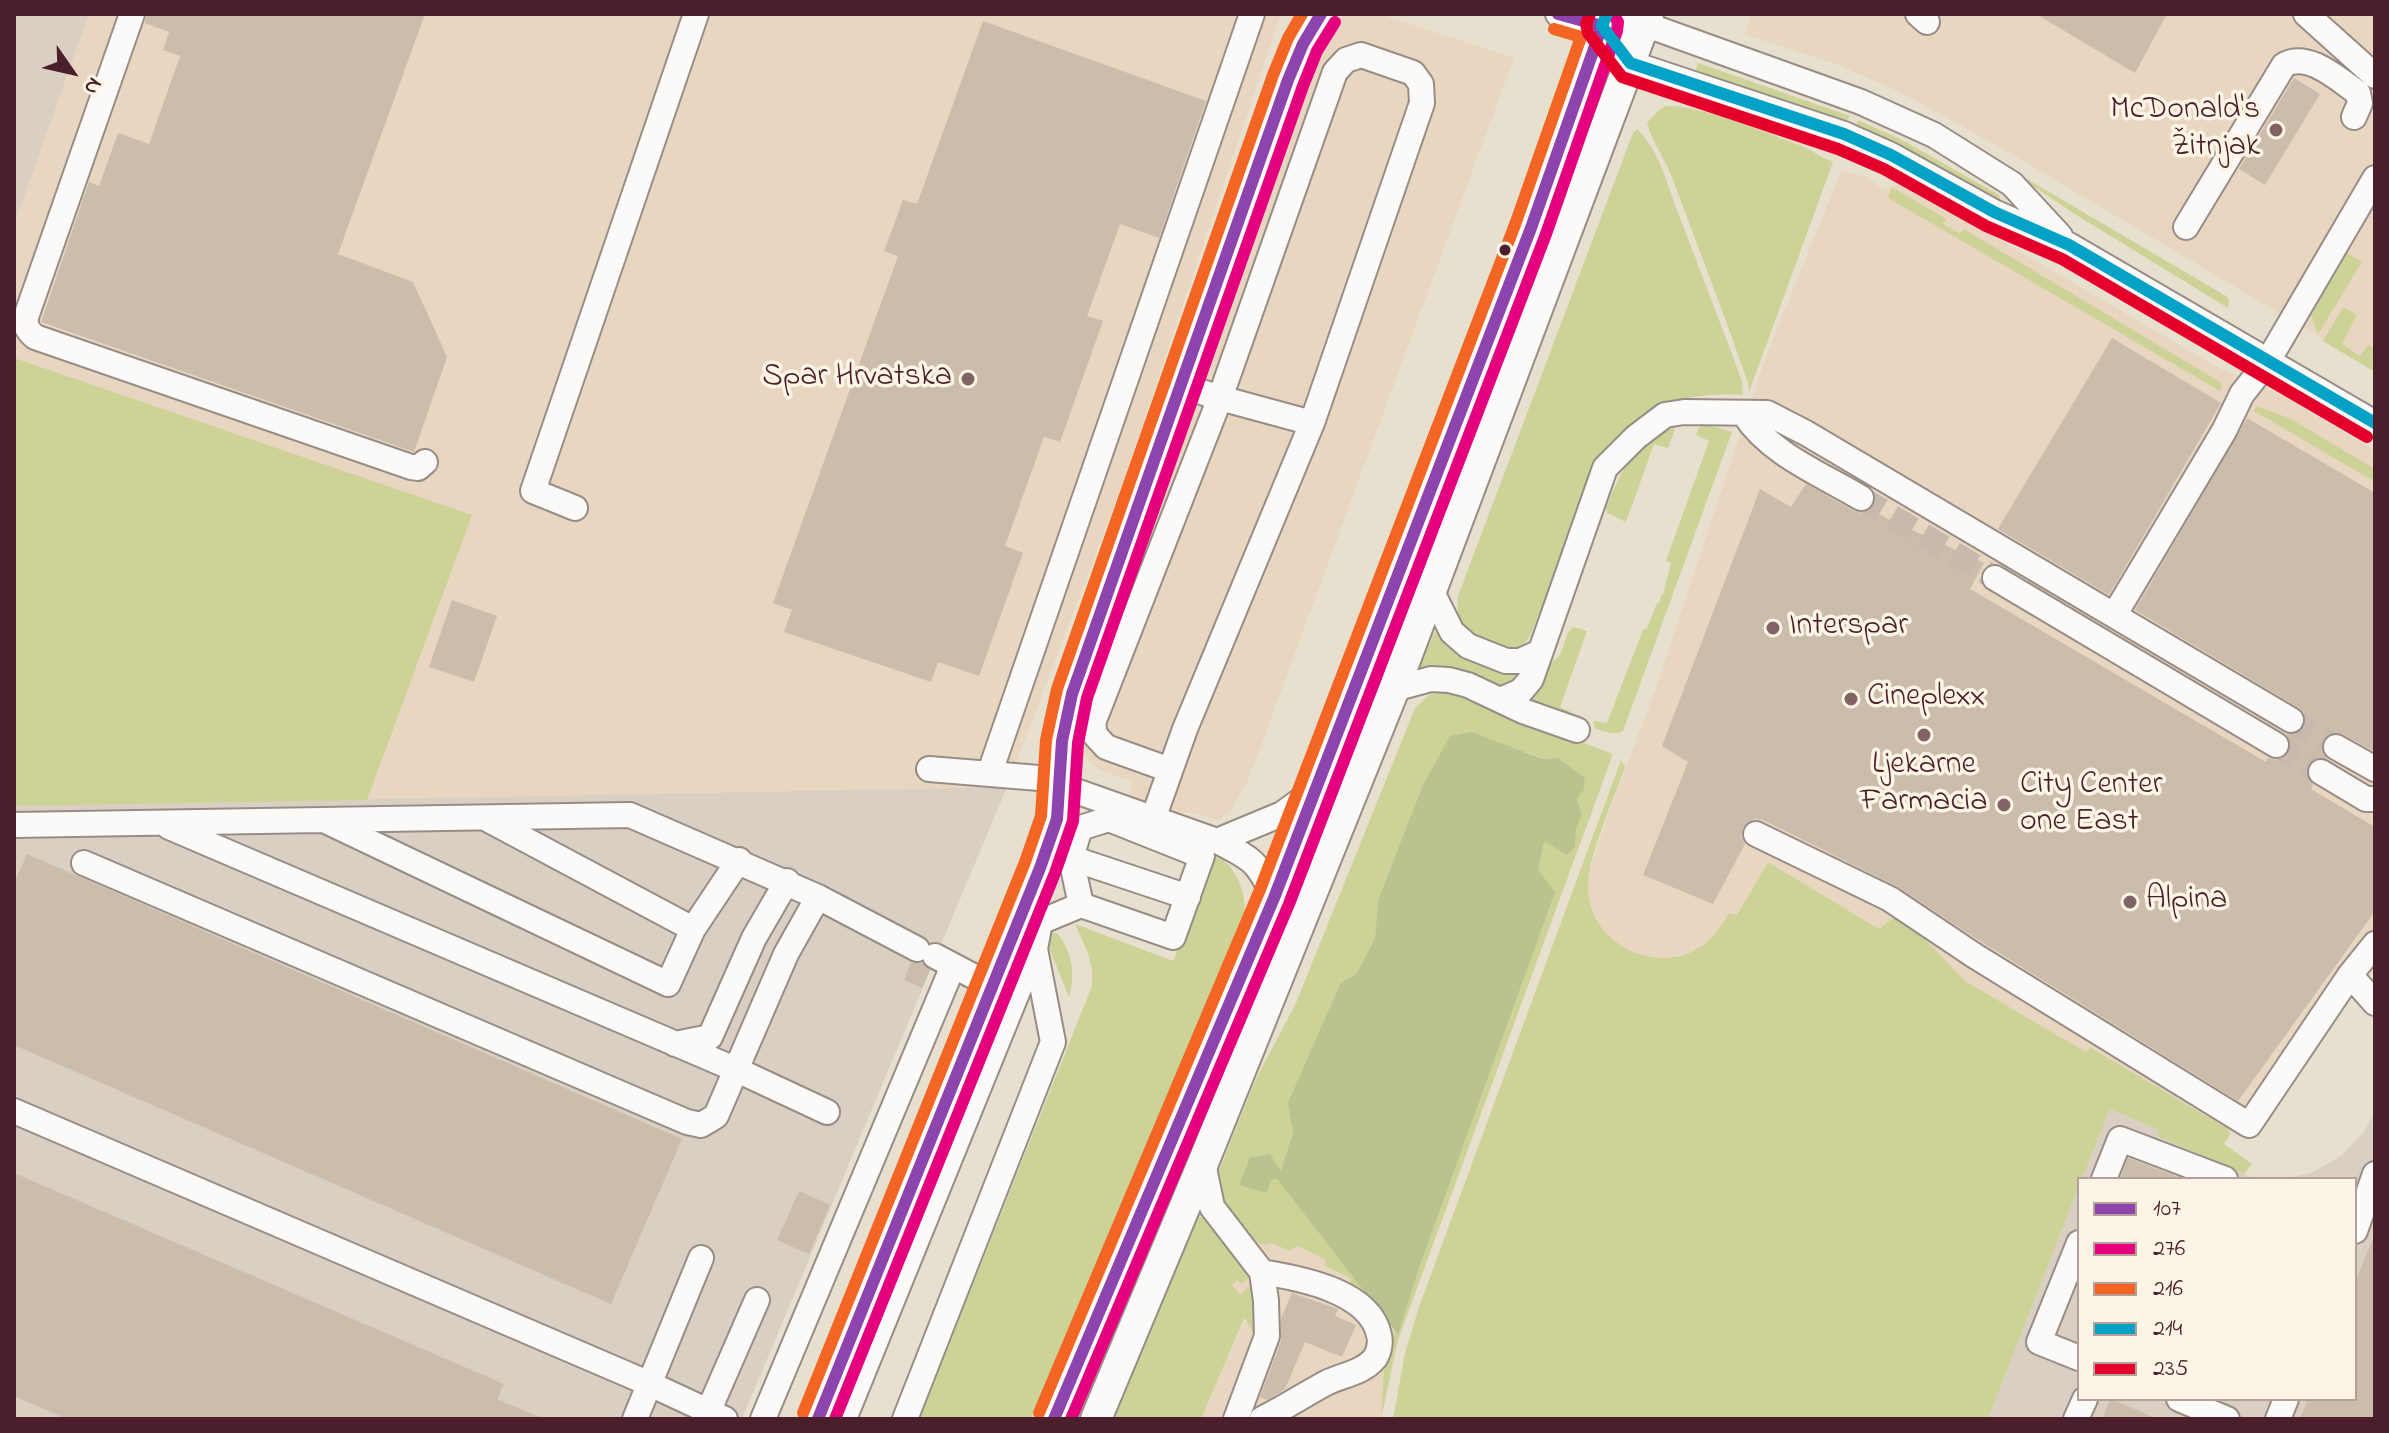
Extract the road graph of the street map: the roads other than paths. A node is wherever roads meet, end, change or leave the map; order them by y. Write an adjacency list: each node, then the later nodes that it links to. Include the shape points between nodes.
1 (132, 14): 21 (street, via 27,314 28,330 35,337 411,467)
2 (696, 14): 23 (street, via 533,491)
3 (1252, 14): 37 (street)
4 (1321, 14): 16 (street, via 1295,61)
5 (1558, 14): 8 (street)
6 (2306, 14): 10 (street)
7 (1646, 19): 8 (street); 9 (main road); 14 (street, via 1934,135 2012,184)
8 (1604, 20): 9 (street); 40 (main road, via 1531,228)
9 (1630, 63): 14 (street, via 1848,135); 25 (main road)
10 (2375, 76)
11 (2354, 117): 13 (street, via 2358,93 2306,61 2284,65)
12 (2375, 178): 15 (street)
13 (2186, 227)
14 (2069, 245): 15 (street)
15 (2268, 361): 20 (street); 26 (street, via 2242,394)
16 (1180, 385): 17 (street); 39 (street, via 1072,694)
17 (1220, 398): 19 (street); 19 (street, via 1335,72 1346,60 1361,55 1413,73 1421,84 1422,103); 36 (street, via 1093,723 1106,747)
18 (1756, 414): 22 (street, via 1756,432); 26 (street, via 1806,433); 27 (street, via 1665,415 1605,468)
19 (1312, 423): 36 (street)
20 (2375, 423)
21 (425, 462)
22 (1861, 498)
23 (575, 508)
24 (1995, 578): 32 (street)
25 (1432, 592): 27 (street, via 1452,632 1468,646 1506,661); 28 (main road)
26 (2115, 614): 30 (street)
27 (1538, 653): 29 (street, via 1531,679)
28 (1394, 689): 29 (street, via 1449,680); 70 (main road)
29 (1503, 699): 31 (street)
30 (2291, 720)
31 (1577, 730)
32 (2276, 745)
33 (2336, 747): 35 (street)
34 (929, 769): 37 (street)
35 (2375, 769)
36 (1170, 770): 44 (street)
37 (990, 772): 39 (street)
38 (2321, 772): 41 (street, via 2366,799)
39 (1060, 786): 44 (street); 53 (street, via 1057,819)
40 (1315, 790): 48 (street, via 1282,814); 56 (main road)
41 (2375, 799)
42 (483, 817): 43 (street); 50 (street, via 630,815); 59 (street)
43 (322, 819): 45 (street); 59 (street, via 668,984)
44 (1153, 819): 48 (street)
45 (159, 823): 46 (street); 66 (street)
46 (14, 825)
47 (1756, 834): 63 (street, via 1890,899 2249,1125)
48 (1217, 841): 56 (street, via 1261,869)
49 (1071, 858): 55 (street); 55 (street, via 1080,828 1109,819 1202,856); 57 (street)
50 (739, 860): 52 (street); 59 (street)
51 (84, 863): 67 (street, via 687,1122 701,1125 716,1116)
52 (787, 881): 54 (street); 66 (street, via 754,938 710,1037)
53 (1030, 890): 58 (street); 64 (street)
54 (818, 897): 62 (street); 67 (street, via 786,954)
55 (1188, 897): 57 (street, via 1173,937)
56 (1274, 898): 88 (main road)
57 (1081, 905): 58 (street)
58 (1040, 922): 61 (street)
59 (693, 929)
60 (2375, 944): 63 (street)
61 (1035, 949): 86 (street); 87 (street, via 1053,1042)
62 (935, 957): 64 (street); 84 (street)
63 (2350, 975): 65 (street)
64 (990, 985): 85 (street)
65 (2375, 1003)
66 (675, 1044): 67 (street)
67 (737, 1070): 69 (street)
68 (14, 1111): 80 (street)
69 (827, 1112)
70 (1203, 1163): 77 (street, via 1212,1207); 89 (main road)
71 (2375, 1174): 74 (street)
72 (2105, 1177): 73 (street, via 2120,1139)
73 (2220, 1177)
74 (2357, 1224)
75 (2077, 1248): 79 (street, via 2039,1342)
76 (701, 1258): 80 (street)
77 (1262, 1272): 90 (street, via 1267,1336); 91 (street, via 1302,1279 1361,1304 1377,1325 1380,1341 1376,1356 1364,1368)
78 (757, 1300): 82 (street)
79 (2077, 1357)
80 (650, 1384): 82 (street); 83 (street)
81 (2184, 1401): 92 (street)
82 (713, 1416)
83 (635, 1419)
84 (763, 1419)
85 (818, 1419)
86 (844, 1419)
87 (905, 1419)
88 (1054, 1419)
89 (1096, 1419)
90 (1236, 1419)
91 (1262, 1419)
92 (2227, 1419)

